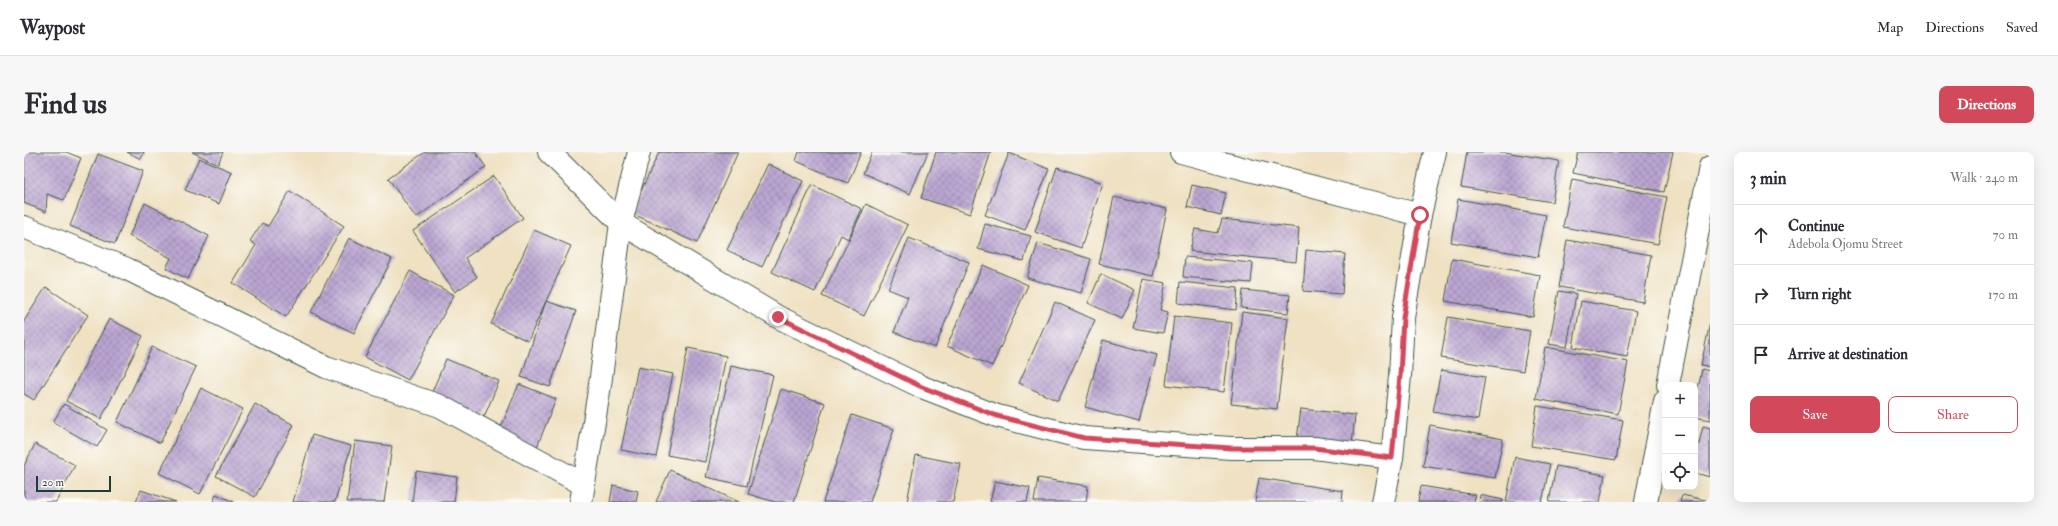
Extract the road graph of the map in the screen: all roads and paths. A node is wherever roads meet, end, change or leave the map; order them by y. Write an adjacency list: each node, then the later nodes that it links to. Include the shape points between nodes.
1 (548, 152): 7 (street)
2 (639, 152): 7 (street)
3 (1181, 152): 6 (street)
4 (1435, 152): 6 (street)
5 (1710, 167): 9 (street)
6 (1420, 215): 11 (street, via 1403,318)
7 (621, 223): 11 (street, via 778,317 922,387 997,416 1084,438 1231,448 1314,448); 12 (street, via 600,385)
8 (24, 226): 12 (street, via 127,269 326,367 440,406)
9 (1669, 382)
10 (1662, 417): 14 (street)
11 (1392, 458): 13 (street)
12 (582, 493)
13 (1384, 502)
14 (1646, 502)

